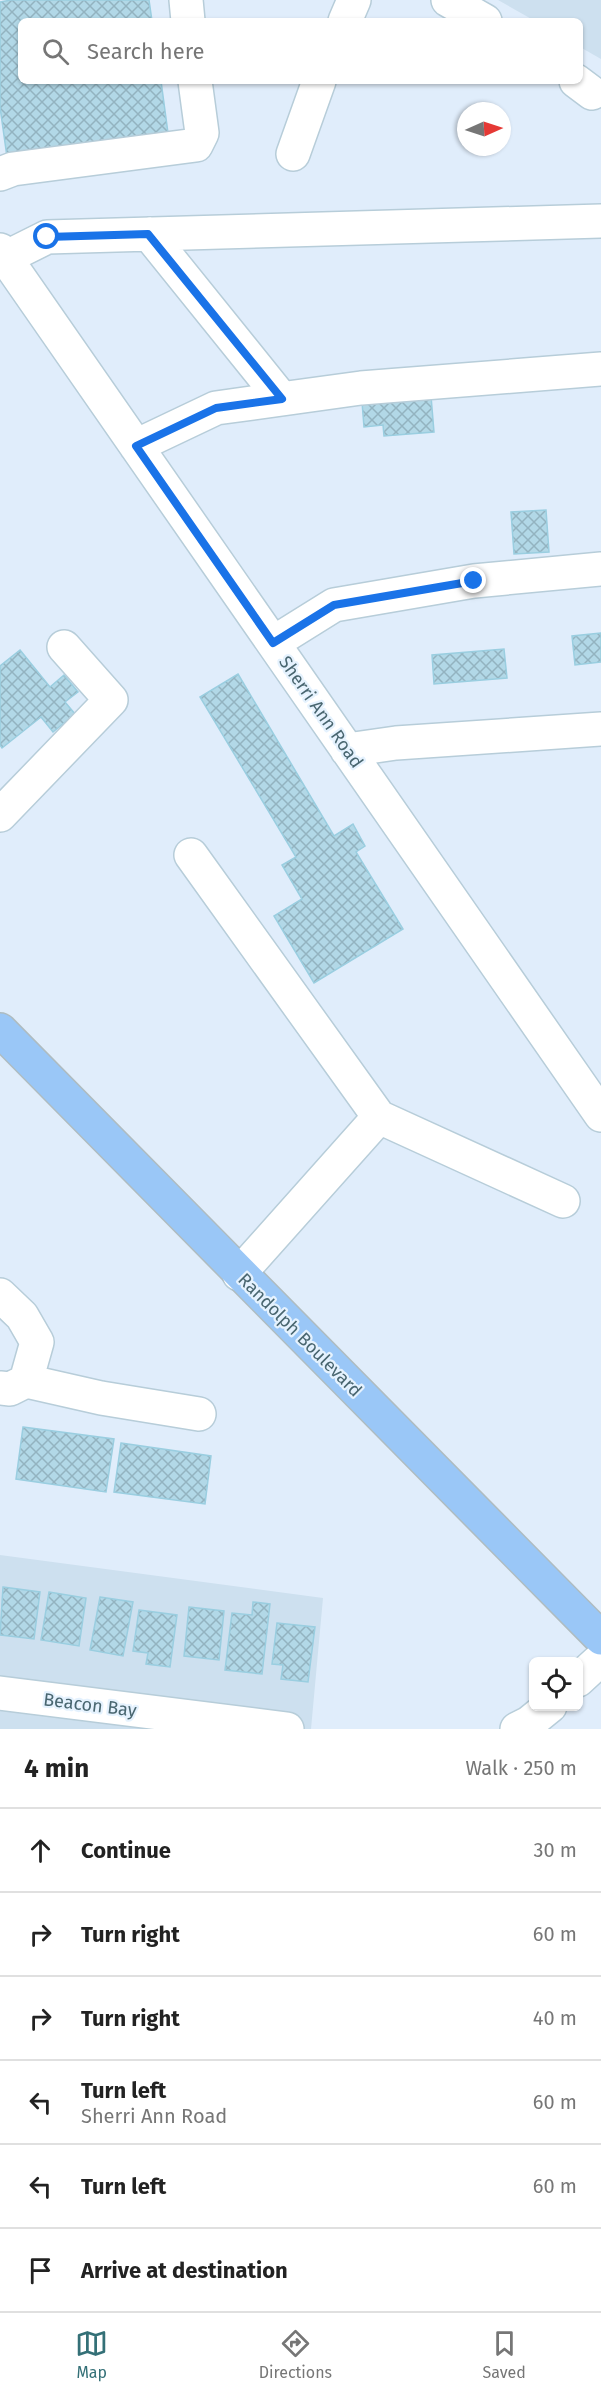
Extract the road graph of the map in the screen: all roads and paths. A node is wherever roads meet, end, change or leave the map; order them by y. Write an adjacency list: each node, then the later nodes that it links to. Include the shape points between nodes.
1 (186, 0): 4 (street)
2 (354, 0): 5 (street)
3 (448, 0): 6 (street)
4 (188, 18)
5 (346, 18)
6 (480, 18)
7 (195, 84): 10 (street, via 202,133 196,145 13,169)
8 (318, 84): 9 (street)
9 (293, 154)
10 (0, 174)
11 (601, 220): 12 (street)
12 (148, 234): 13 (street, via 47,237); 15 (street)
13 (2, 254): 16 (street, Sherri Ann Road)
14 (601, 369): 15 (street, via 361,388)
15 (282, 399): 16 (street, via 216,408)
16 (136, 446): 18 (street, Sherri Ann Road)
17 (601, 569): 18 (street, via 474,581 334,605)
18 (273, 643): 21 (street, Sherri Ann Road)
19 (63, 647): 22 (street, via 111,700)
20 (601, 729): 21 (street)
21 (347, 750): 25 (street, Sherri Ann Road)
22 (2, 808)
23 (191, 855): 26 (street)
24 (0, 1030): 28 (main road, Randolph Boulevard)
25 (601, 1115)
26 (379, 1117): 27 (street); 28 (street)
27 (563, 1201)
28 (239, 1274): 32 (main road, Randolph Boulevard)
29 (0, 1295): 30 (street, via 22,1316 37,1342)
30 (13, 1385): 31 (street)
31 (199, 1414)
32 (601, 1638)
33 (601, 1659): 34 (street)
34 (583, 1676)
35 (0, 1693): 37 (street, Beacon Bay)
36 (545, 1711): 39 (street)
37 (157, 1721): 38 (street, Beacon Bay)
38 (287, 1729)
39 (517, 1729)

